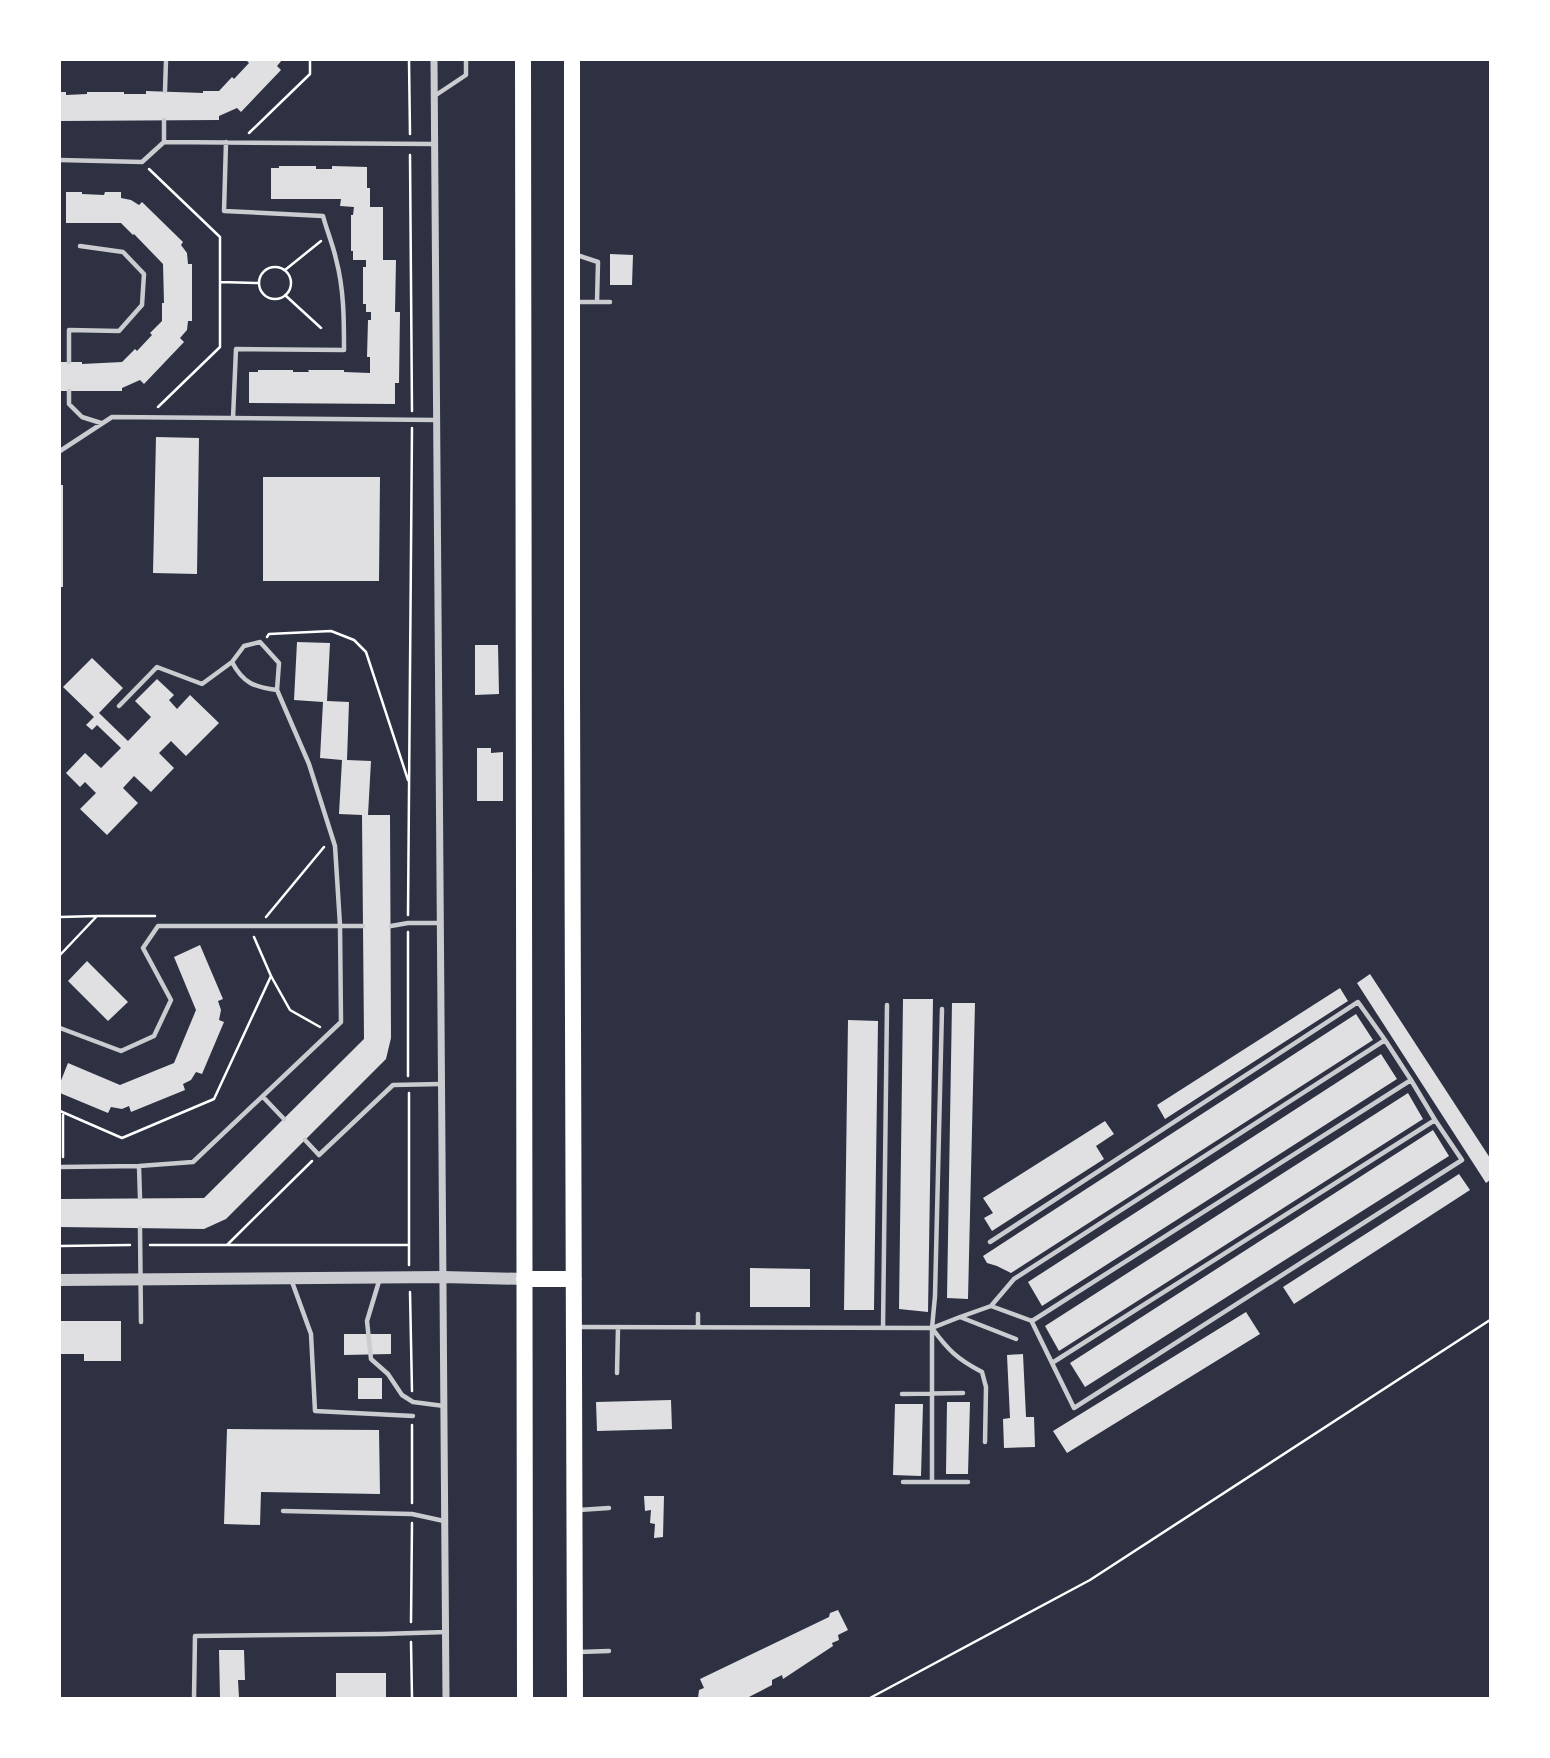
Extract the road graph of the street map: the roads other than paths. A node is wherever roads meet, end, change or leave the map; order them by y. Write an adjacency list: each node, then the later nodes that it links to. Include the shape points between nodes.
1 (166, 60): 6 (lane)
2 (434, 60): 7 (street)
3 (466, 60): 7 (lane, via 466,75)
4 (523, 60): 50 (main road)
5 (572, 60): 14 (main road)
6 (165, 91)
7 (434, 96): 11 (street)
8 (164, 120): 9 (lane)
9 (164, 142): 10 (lane); 12 (lane, via 142,163)
10 (226, 142): 11 (lane); 20 (lane, via 224,211 323,216 344,302 344,350 236,349)
11 (434, 144): 21 (street)
12 (60, 160)
13 (80, 246): 18 (lane, via 123,252 144,274 142,305 119,331 69,330)
14 (572, 253): 15 (lane, via 598,262); 17 (main road)
15 (597, 302): 16 (lane); 17 (lane)
16 (610, 302)
17 (572, 303): 51 (main road)
18 (69, 362)
19 (69, 391): 22 (lane, via 69,404 82,417)
20 (233, 418): 21 (lane); 22 (lane, via 112,417)
21 (438, 420): 27 (street)
22 (102, 423): 23 (lane)
23 (60, 451)
24 (232, 662): 25 (lane, via 240,677 258,688); 25 (lane, via 244,646 260,642 279,663); 26 (lane, via 202,684 157,667)
25 (277, 690): 28 (lane, via 309,764 335,846)
26 (119, 706)
27 (441, 923): 30 (lane); 36 (street)
28 (340, 925): 29 (lane); 33 (lane, via 158,926 143,948 171,1000 154,1036 121,1051); 37 (lane, via 341,1022)
29 (363, 926)
30 (391, 926)
31 (887, 1006): 61 (lane)
32 (942, 1009): 62 (lane)
33 (60, 1028)
34 (1385, 1040): 35 (lane); 45 (lane, via 1358,1002); 53 (lane, via 1014,1279)
35 (1411, 1080): 39 (lane); 56 (lane)
36 (442, 1084): 40 (lane, via 393,1085 319,1155); 47 (street)
37 (263, 1097): 38 (lane); 41 (lane, via 193,1162)
38 (284, 1119)
39 (1435, 1120): 64 (lane); 64 (lane, via 1462,1160 1074,1408)
40 (304, 1140)
41 (139, 1166): 42 (lane); 43 (lane)
42 (61, 1167)
43 (140, 1198)
44 (140, 1228): 49 (lane)
45 (990, 1242)
46 (380, 1277): 47 (street); 48 (street); 69 (lane, via 367,1321 371,1359 402,1395 413,1402)
47 (443, 1277): 50 (street); 69 (street)
48 (291, 1278): 49 (street); 70 (lane, via 311,1334 315,1410)
49 (140, 1279): 52 (street); 57 (lane)
50 (524, 1279): 51 (main road); 84 (main road)
51 (574, 1279): 58 (main road)
52 (60, 1280)
53 (991, 1306): 55 (lane); 56 (lane)
54 (698, 1314): 60 (lane)
55 (960, 1317): 62 (lane); 63 (lane)
56 (1031, 1321): 64 (lane)
57 (141, 1322)
58 (574, 1327): 59 (lane); 76 (main road)
59 (618, 1327): 60 (lane); 65 (lane)
60 (698, 1327): 61 (lane)
61 (883, 1328): 62 (lane)
62 (932, 1328): 66 (lane); 71 (lane, via 949,1351 982,1372)
63 (1016, 1339)
64 (1052, 1363)
65 (617, 1373)
66 (932, 1393): 67 (lane); 68 (lane); 73 (lane)
67 (963, 1393)
68 (902, 1394)
69 (444, 1406): 78 (street)
70 (412, 1416)
71 (985, 1442)
72 (903, 1482): 73 (lane)
73 (932, 1482): 74 (lane)
74 (968, 1482)
75 (609, 1508): 76 (lane)
76 (575, 1510): 81 (main road)
77 (283, 1511): 78 (lane, via 412,1514)
78 (445, 1521): 79 (street)
79 (446, 1632): 82 (lane, via 195,1636); 83 (street)
80 (609, 1651): 81 (lane)
81 (575, 1653): 85 (main road)
82 (194, 1699)
83 (446, 1699)
84 (525, 1699)
85 (575, 1699)

